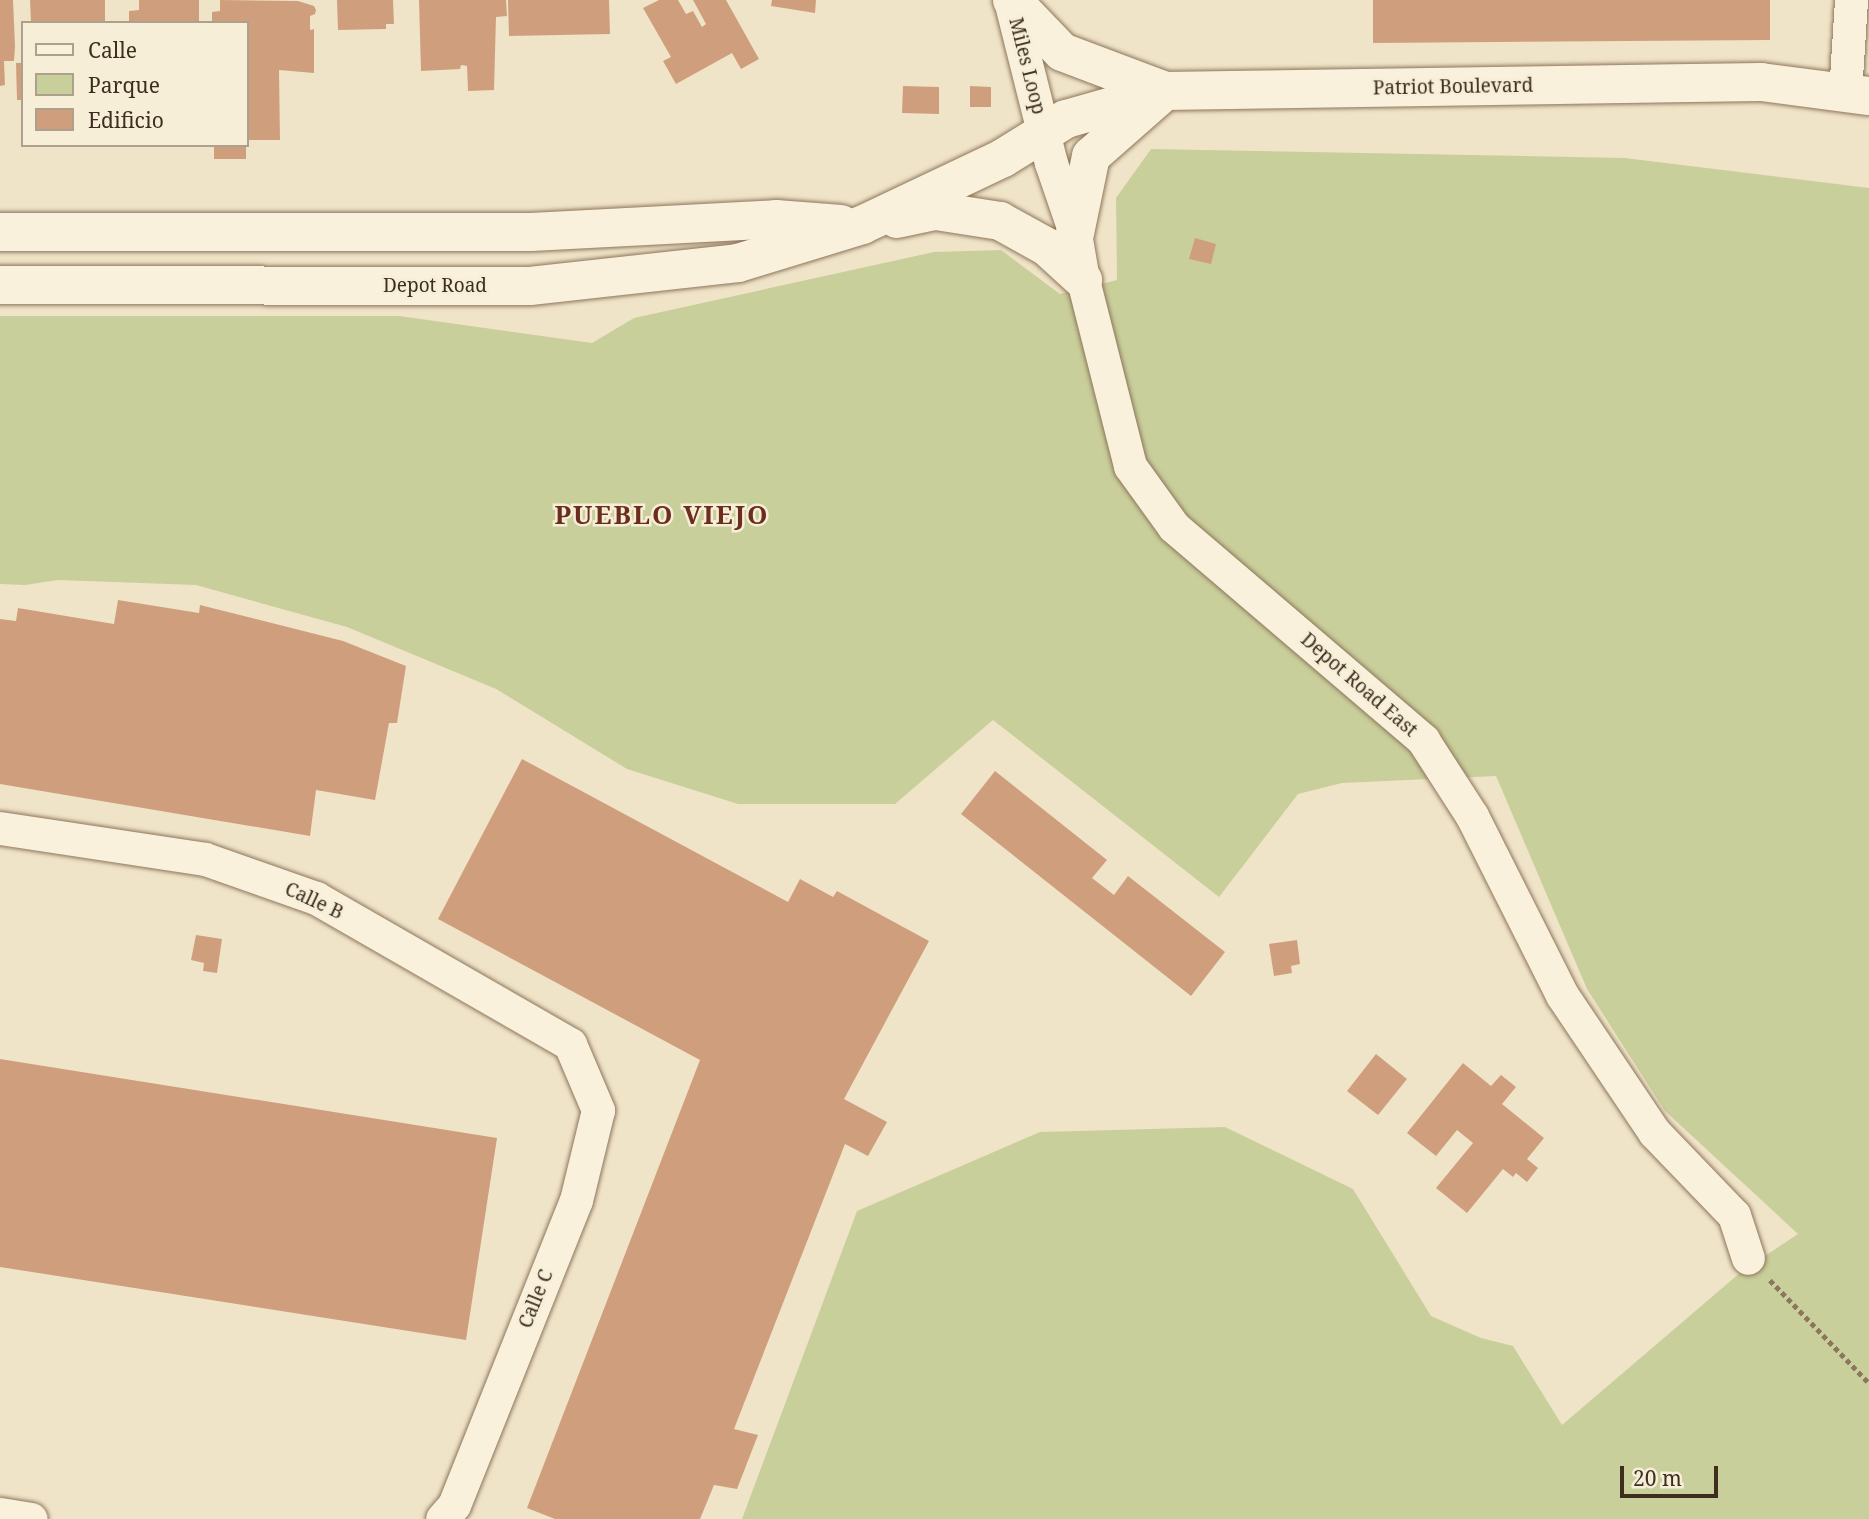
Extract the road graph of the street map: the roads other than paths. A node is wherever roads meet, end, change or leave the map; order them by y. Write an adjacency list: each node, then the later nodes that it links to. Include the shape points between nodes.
1 (1011, 0): 3 (street, via 1062,52); 5 (street, Miles Loop)
2 (1851, 0): 4 (street)
3 (1165, 91): 4 (street, Patriot Boulevard, via 1761,82); 5 (street, Patriot Boulevard, via 1066,119); 8 (street, via 1091,156)
4 (1857, 95)
5 (1044, 131): 6 (street, Depot Road, via 1003,158); 8 (street, Depot Road East)
6 (862, 225): 7 (street, Depot Road, via 776,219 531,232); 9 (street, via 936,211 1000,221 1047,247); 10 (street, Depot Road, via 738,263 530,286)
7 (0, 232)
8 (1075, 233): 9 (street, Depot Road East)
9 (1083, 280): 13 (street, Depot Road East, via 1130,466 1174,527 1423,740 1472,816 1562,995 1654,1132 1734,1215)
10 (0, 285)
11 (0, 828): 12 (street, Calle B, via 205,859 316,898 570,1044)
12 (582, 1072): 16 (street, Calle C, via 598,1110 576,1200 454,1504)
13 (1748, 1258)
14 (0, 1514): 15 (street)
15 (31, 1519)
16 (442, 1519)

